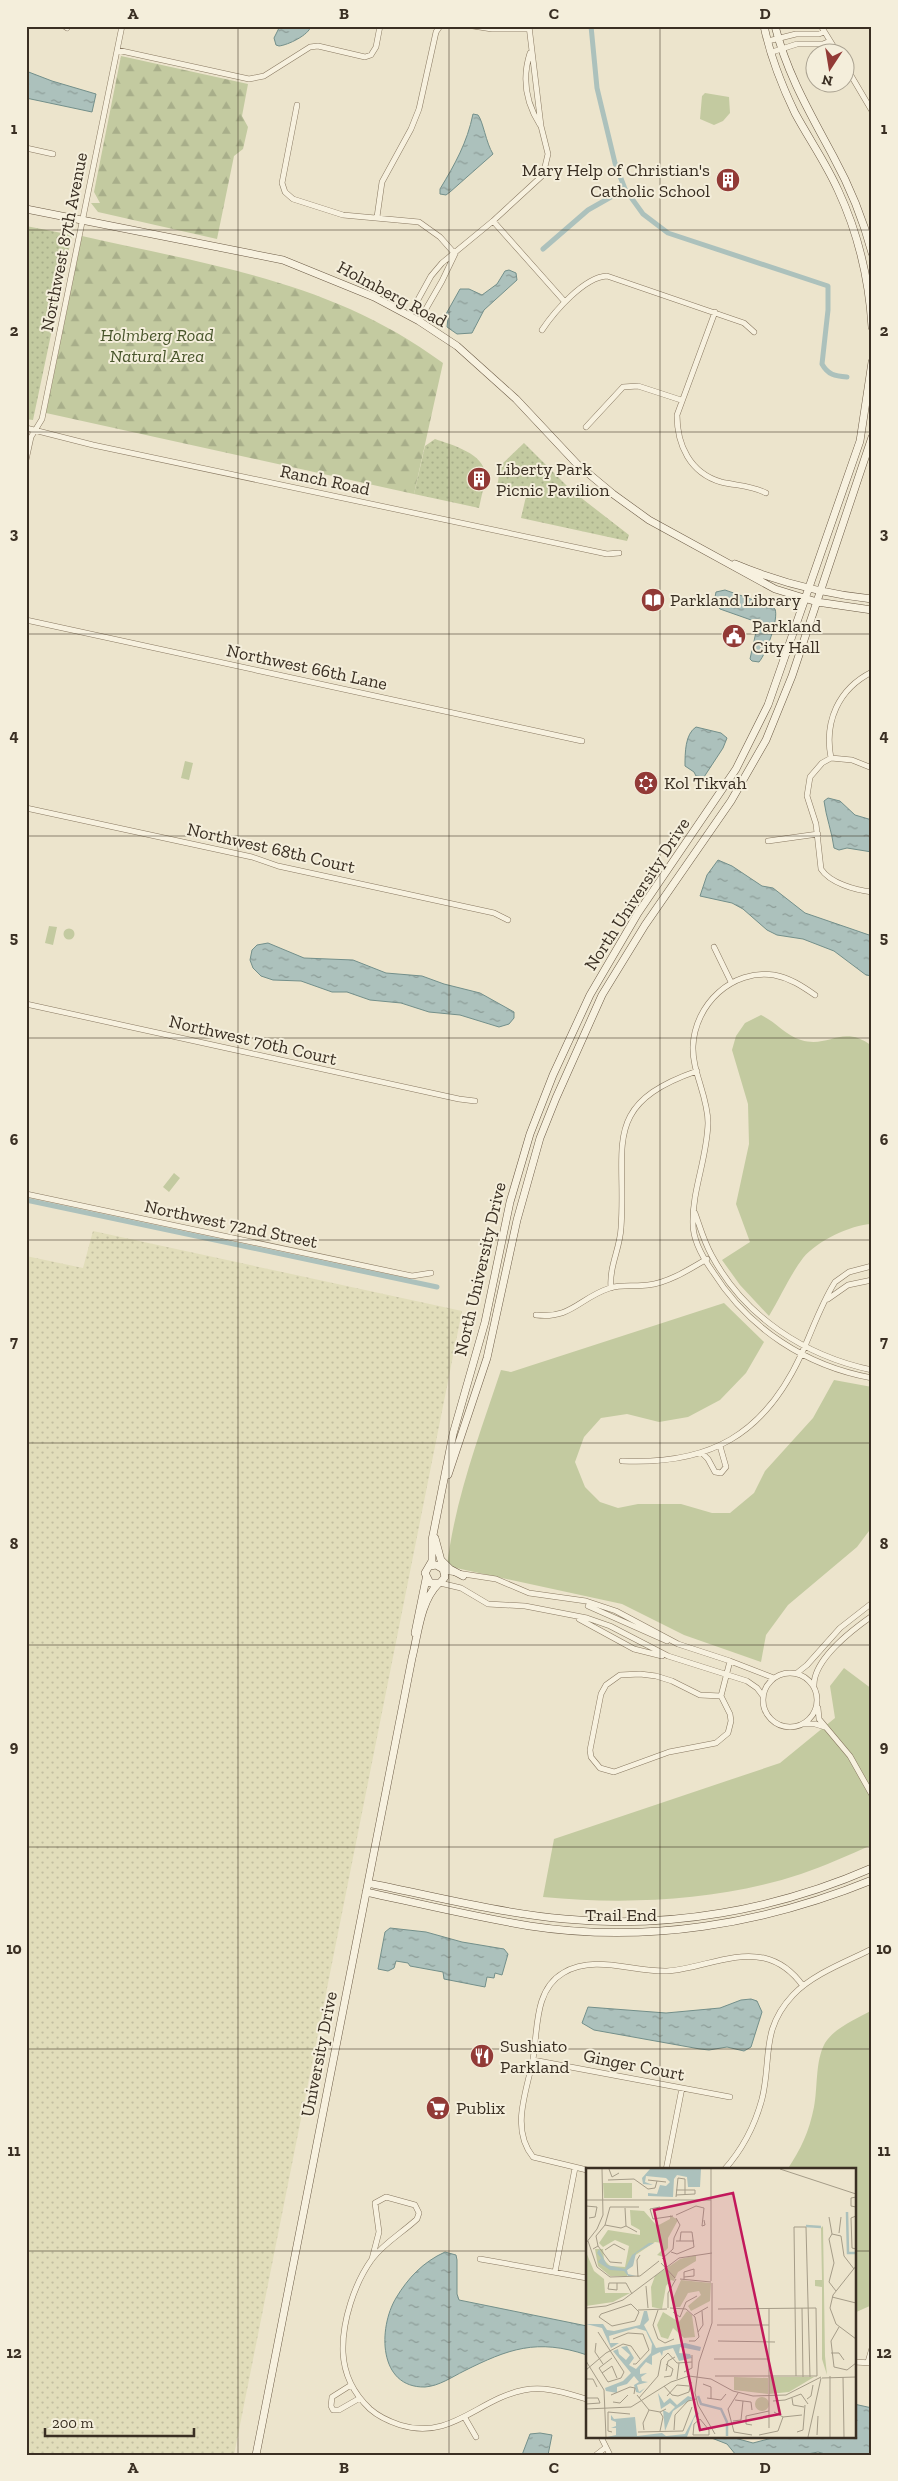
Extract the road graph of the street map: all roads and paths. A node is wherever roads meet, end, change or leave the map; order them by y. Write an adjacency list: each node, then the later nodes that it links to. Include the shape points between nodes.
1 (122, 26): 13 (street, Northwest 87th Avenue)
2 (380, 26): 13 (street, via 376,48 371,55 310,47 264,76 250,79)
3 (440, 26): 23 (street, via 419,109 382,182)
4 (473, 26): 7 (street)
5 (764, 26): 11 (main road)
6 (775, 26): 9 (main road)
7 (529, 28): 14 (street)
8 (823, 29): 9 (street); 10 (street)
9 (778, 38): 11 (street); 12 (main road)
10 (830, 41): 12 (street)
11 (768, 42): 15 (main road)
12 (782, 49): 15 (street); 26 (main road, via 800,96 856,204)
13 (117, 50): 24 (street, Northwest 87th Avenue)
14 (531, 50): 19 (street); 19 (street, via 527,92)
15 (772, 52): 34 (main road, via 794,110 838,190 854,229 866,275)
16 (856, 84): 18 (street)
17 (297, 105): 23 (street, via 282,183 285,192 293,199 343,215)
18 (872, 111)
19 (540, 126): 25 (street, via 548,154 543,175)
20 (26, 148): 21 (street)
21 (53, 154)
22 (26, 209): 24 (main road, Holmberg Road)
23 (376, 217): 27 (street, via 419,222 440,237)
24 (83, 220): 32 (main road, Holmberg Road, via 283,260 338,281); 41 (street, Northwest 87th Avenue, via 42,419)
25 (494, 221): 27 (street); 30 (street)
26 (872, 253)
27 (455, 254): 28 (street); 29 (street)
28 (434, 273): 29 (street); 32 (street)
29 (442, 281): 33 (street)
30 (564, 302): 31 (street, via 593,279 607,276); 35 (street)
31 (715, 312): 36 (street, via 744,323); 38 (street)
32 (409, 316): 33 (main road, Holmberg Road)
33 (419, 321): 45 (main road, Holmberg Road, via 486,370 596,481 649,520)
34 (872, 327)
35 (542, 330)
36 (754, 332)
37 (872, 362): 47 (main road, North University Drive, via 860,441)
38 (682, 400): 39 (street, via 631,385 618,392); 44 (street, via 677,430 686,456 694,465 720,482 752,486)
39 (586, 427)
40 (26, 428): 41 (street, Ranch Road)
41 (35, 431): 43 (street, Northwest 87th Avenue); 46 (street, Ranch Road, via 606,554)
42 (872, 437): 48 (main road, North University Drive)
43 (26, 460)
44 (766, 493)
45 (704, 551): 47 (main road, Holmberg Road); 49 (main road, Holmberg Road, via 760,582)
46 (619, 553)
47 (809, 588): 48 (main road, Holmberg Road); 49 (main road, North University Drive)
48 (822, 590): 50 (main road, Holmberg Road); 51 (main road, North University Drive)
49 (805, 599): 51 (main road, Holmberg Road); 67 (main road, North University Drive, via 778,679 752,740 717,799 638,913)
50 (872, 599)
51 (817, 602): 52 (main road, Holmberg Road); 68 (main road, North University Drive, via 766,740 730,801 645,925 602,995)
52 (872, 610)
53 (26, 620): 55 (street, Northwest 66th Lane)
54 (872, 672): 56 (street, via 852,686 835,707 829,731)
55 (582, 741)
56 (831, 758): 57 (street, via 852,760); 59 (street, via 814,770 807,786 806,796)
57 (872, 768)
58 (26, 808): 62 (street, Northwest 68th Court, via 252,856 278,866 494,913)
59 (818, 834): 60 (street); 61 (street, via 818,861 825,875)
60 (768, 841)
61 (872, 892)
62 (508, 920)
63 (714, 947): 64 (street)
64 (731, 982): 65 (street, via 752,976 775,975 797,982); 69 (street, via 707,1005 697,1025 693,1046)
65 (815, 995)
66 (26, 1004): 70 (street, Northwest 70th Court)
67 (571, 1035): 68 (main road); 88 (main road, North University Drive, via 530,1134 518,1173 485,1322 453,1434)
68 (580, 1040): 88 (main road, North University Drive, via 532,1165 487,1358)
69 (697, 1071): 72 (street, via 706,1100 708,1126 705,1159 694,1195); 78 (street, via 659,1086 646,1095 623,1132 620,1151 622,1227 610,1270)
70 (475, 1101)
71 (26, 1194): 76 (street, Northwest 72nd Street, via 412,1276)
72 (694, 1209): 73 (street); 74 (street, via 695,1238)
73 (712, 1256): 74 (street); 81 (street, via 744,1301)
74 (705, 1260): 78 (street, via 662,1282); 82 (street, via 737,1306 766,1331)
75 (872, 1266): 79 (street, via 857,1268 842,1277)
76 (431, 1273)
77 (872, 1280): 79 (street, via 848,1285)
78 (611, 1288): 80 (street, via 562,1314 553,1317)
79 (826, 1301): 81 (street)
80 (536, 1315)
81 (805, 1347): 82 (street); 83 (street, via 837,1361)
82 (801, 1354): 84 (street, via 834,1368); 85 (street, via 788,1381 768,1409)
83 (872, 1370)
84 (872, 1378)
85 (720, 1446): 86 (street); 86 (street, via 726,1467 721,1473 715,1472)
86 (702, 1453): 87 (street, via 661,1462)
87 (622, 1461)
88 (445, 1482): 89 (main road, North University Drive)
89 (435, 1532): 90 (main road); 91 (main road)
90 (440, 1558): 92 (main road); 93 (main road)
91 (430, 1566): 92 (main road, via 436,1565); 94 (main road, via 426,1570)
92 (444, 1570): 93 (street); 95 (main road)
93 (463, 1576): 96 (street, via 496,1579 529,1593)
94 (426, 1579): 95 (main road); 108 (main road, University Drive)
95 (439, 1584): 99 (street, via 461,1588 488,1604); 108 (main road, University Drive, via 430,1594)
96 (555, 1598): 97 (street); 99 (street)
97 (576, 1601): 102 (street); 104 (street, via 586,1601 625,1615)
98 (872, 1603): 103 (street)
99 (552, 1611): 100 (street)
100 (573, 1616): 106 (street, via 610,1626); 107 (street, via 634,1649)
101 (872, 1616): 105 (street)
102 (651, 1634): 104 (street); 106 (street)
103 (830, 1639): 105 (street); 110 (street)
104 (678, 1644): 109 (street)
105 (836, 1645): 113 (street, via 817,1671)
106 (645, 1646): 107 (street)
107 (668, 1656): 111 (street)
108 (412, 1658): 122 (main road, University Drive)
109 (730, 1660): 111 (street); 112 (street)
110 (797, 1673): 112 (street, via 785,1673); 113 (street)
111 (726, 1674): 114 (street); 115 (street, via 758,1688)
112 (774, 1678): 115 (street)
113 (814, 1686): 116 (street)
114 (721, 1696): 114 (street, via 700,1695 656,1676 620,1675 606,1685 601,1694 591,1757 600,1768 614,1772 663,1754 716,1743 728,1733 731,1721)
115 (763, 1696): 117 (street, via 765,1712 774,1722 790,1727)
116 (818, 1703): 117 (street, via 814,1714); 118 (street, via 819,1719)
117 (802, 1724): 118 (street)
118 (825, 1728): 119 (street, via 850,1756)
119 (872, 1795)
120 (872, 1868): 122 (main road, Trail End, via 818,1890 772,1903 688,1918 619,1922 525,1914)
121 (872, 1880): 123 (main road, Trail End, via 813,1902 750,1919 690,1928 618,1932 531,1926)
122 (368, 1883): 123 (main road, University Drive)
123 (366, 1892): 147 (main road, University Drive)
124 (872, 1948): 125 (street)
125 (803, 1986): 126 (street, via 795,1974 764,1958 740,1957 666,1971 589,1964 561,1974 547,1989); 131 (street, via 784,2005 772,2029 757,2113 745,2140)
126 (533, 2060): 127 (street, Ginger Court); 129 (street, via 522,2106 525,2142 533,2157)
127 (682, 2088): 128 (street, Ginger Court); 130 (street)
128 (730, 2097)
129 (575, 2168): 132 (street); 135 (street)
130 (666, 2168)
131 (725, 2168)
132 (586, 2170)
133 (372, 2259): 133 (street, via 417,2219 419,2213 415,2206 386,2197 375,2204 380,2232); 140 (street, via 356,2289 346,2323 344,2361)
134 (480, 2259): 135 (street)
135 (554, 2272): 136 (street)
136 (586, 2278)
137 (872, 2348): 139 (street)
138 (856, 2362): 139 (street)
139 (870, 2363)
140 (350, 2385): 141 (street); 141 (street, via 332,2398 331,2406 339,2410)
141 (360, 2398): 143 (street, via 380,2417 405,2426 433,2428)
142 (586, 2399): 143 (street, via 551,2389 526,2390 502,2397)
143 (465, 2418): 144 (street)
144 (476, 2437)
145 (601, 2438): 146 (street)
146 (605, 2448): 148 (street); 149 (street)
147 (256, 2455)
148 (596, 2455)
149 (610, 2455)

